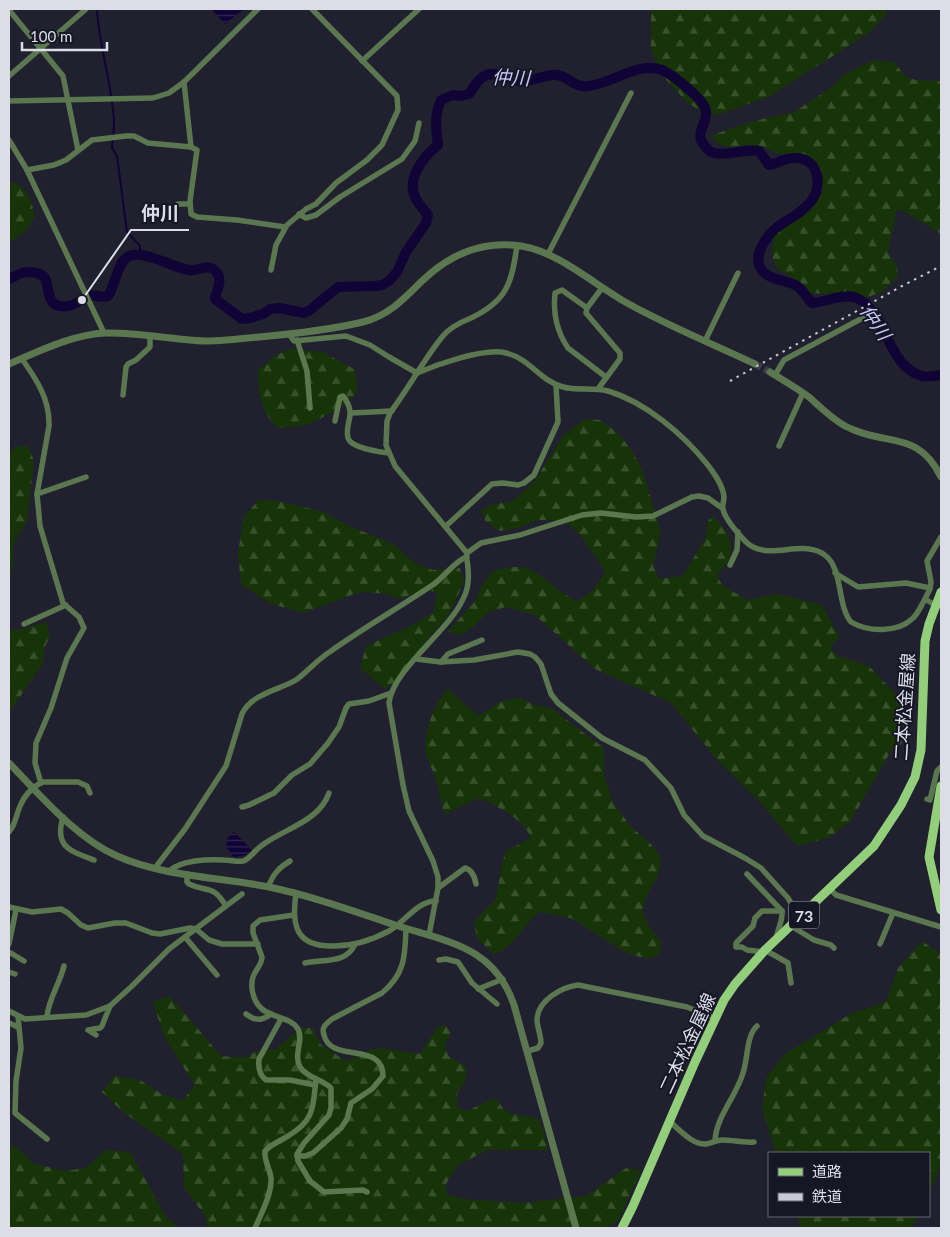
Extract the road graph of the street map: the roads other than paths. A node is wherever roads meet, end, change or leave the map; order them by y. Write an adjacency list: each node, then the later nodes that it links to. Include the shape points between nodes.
1 (86, 9): 6 (street)
2 (258, 9): 9 (street)
3 (312, 9): 7 (street)
4 (419, 9): 7 (street)
5 (9, 10): 6 (street)
6 (40, 48): 8 (street); 11 (street, via 63,76)
7 (362, 61): 20 (street, via 397,96 398,110 385,140 374,154 316,204)
8 (9, 76)
9 (184, 82): 11 (street, via 158,97); 15 (street)
10 (631, 93): 23 (street)
11 (68, 100): 12 (street); 16 (street)
12 (9, 101)
13 (419, 123): 20 (street, via 415,141 402,159 340,196 316,215 306,218)
14 (9, 140): 17 (street)
15 (191, 147): 16 (street, via 148,143 126,136 92,140); 18 (street, via 196,150)
16 (78, 150): 17 (street, via 54,165)
17 (27, 170): 29 (street)
18 (190, 204): 19 (street, via 178,204); 21 (street, via 191,214 197,217)
19 (174, 209)
20 (299, 214): 21 (street)
21 (285, 227): 24 (street, via 276,245)
22 (517, 245): 23 (street); 30 (street, via 482,246 453,257 392,310 374,318); 37 (street, via 512,278 504,293 486,311 443,335)
23 (548, 254): 26 (street)
24 (271, 270)
25 (738, 273): 33 (street)
26 (602, 288): 27 (street); 33 (street)
27 (587, 308): 39 (street, via 586,313 620,353 620,359); 39 (street, via 562,290 554,293 560,335 568,348)
28 (870, 314): 38 (street, via 784,360)
29 (104, 333): 31 (street); 34 (street, via 69,341)
30 (289, 334): 31 (street, via 220,341); 32 (street, via 292,340)
31 (150, 337): 43 (street, via 150,347 126,367)
32 (297, 340): 37 (street, via 346,336 370,345); 44 (street, via 307,371)
33 (705, 340): 36 (street)
34 (22, 359): 35 (street); 52 (street, via 44,395 49,416)
35 (9, 364)
36 (755, 364)
37 (417, 373): 40 (street, via 433,366 502,352 520,359); 45 (street)
38 (773, 373): 42 (street)
39 (606, 376): 41 (street)
40 (556, 385): 41 (street); 54 (street, via 558,422 534,474 518,485 492,484)
41 (598, 389): 53 (street, via 617,394 656,415 699,454 717,478 723,494)
42 (802, 393): 48 (street); 51 (street, via 835,420 856,431 919,448 930,457)
43 (124, 395)
44 (310, 408)
45 (392, 411): 46 (street); 49 (street, via 385,432)
46 (351, 413): 47 (street, via 345,398 340,397); 49 (street, via 350,442)
47 (335, 421)
48 (778, 446)
49 (389, 453): 54 (street, via 395,466)
50 (86, 477): 52 (street)
51 (941, 477)
52 (38, 494): 63 (street, via 42,538)
53 (722, 508): 55 (street); 57 (street, via 700,496 653,516 582,515 520,535 481,543)
54 (446, 526): 57 (street)
55 (738, 532): 58 (street, via 738,550); 59 (street, via 748,544 760,550 807,549 822,554 830,560)
56 (941, 536): 60 (street, via 927,561)
57 (466, 555): 67 (street, via 468,583 464,599); 83 (street, via 445,576 329,652 296,679 246,706 226,766)
58 (730, 565)
59 (835, 573): 60 (street, via 858,587 906,583); 62 (street, via 847,615 858,626 899,627 914,619)
60 (930, 588): 62 (street)
61 (941, 592): 64 (main road, 二本松金屋線 / 73)
62 (925, 599): 64 (street)
63 (66, 605): 65 (street); 72 (street, via 79,617 84,628 67,658 36,743)
64 (938, 606): 90 (main road, 二本松金屋線 / 73, via 929,624 924,649 921,750 915,777 881,837)
65 (24, 624)
66 (482, 640): 68 (street, via 448,654)
67 (416, 659): 68 (street); 69 (street)
68 (441, 662): 101 (street, via 518,652 535,657 558,703 602,738 645,760 671,788 684,814 703,836 761,868 788,898)
69 (391, 693): 78 (street, via 349,704 339,727 308,766 292,775 274,793); 89 (street, via 389,708 403,785 410,811 435,868)
70 (9, 763): 74 (street)
71 (941, 767): 77 (street, via 937,771 930,800)
72 (41, 783): 74 (street); 75 (street, via 78,782 87,786)
73 (941, 786): 97 (main road, via 929,857)
74 (34, 788): 79 (street); 80 (street, via 21,803)
75 (90, 793)
76 (329, 793): 84 (street, via 311,816 262,844 246,860 183,863)
77 (927, 799)
78 (242, 807)
79 (63, 817): 81 (street, via 60,826 64,846); 83 (street, via 100,847 119,857)
80 (9, 832)
81 (94, 860)
82 (290, 861): 88 (street, via 274,873)
83 (156, 868): 84 (street)
84 (169, 871): 85 (street)
85 (187, 874): 88 (street); 94 (street, via 189,884 212,890)
86 (747, 874): 98 (street)
87 (476, 884): 89 (street, via 465,868)
88 (268, 887): 92 (street)
89 (438, 888): 93 (street)
90 (830, 890): 99 (street, via 836,895); 101 (main road, 二本松金屋線 / 73)
91 (242, 894): 94 (street)
92 (296, 894): 100 (street); 102 (street)
93 (436, 901): 102 (street, via 425,903); 107 (street)
94 (226, 906): 106 (street)
95 (9, 907): 96 (street)
96 (16, 910): 106 (street, via 61,910 88,928 126,923 160,934); 110 (street)
97 (941, 910)
98 (782, 911): 109 (street, via 783,922); 115 (street, via 762,911 736,943 736,947)
99 (893, 913): 104 (street); 113 (street)
100 (294, 915): 111 (street, via 256,922 252,930); 112 (street, via 300,934 309,943 324,947)
101 (800, 918): 103 (main road, 二本松金屋線 / 73)
102 (397, 926): 105 (street); 112 (street)
103 (791, 926): 109 (main road, 二本松金屋線 / 73); 114 (street)
104 (941, 927)
105 (406, 928): 107 (street); 144 (street, via 402,968 389,987 332,1019 323,1029 325,1039 334,1048 378,1061 383,1076 372,1089 351,1103 341,1128 313,1153)
106 (196, 929): 108 (street); 111 (street, via 209,940 222,944)
107 (429, 935): 122 (street, via 479,956)
108 (184, 937): 121 (street); 126 (street)
109 (776, 940): 115 (main road, 二本松金屋線 / 73)
110 (9, 944)
111 (258, 944): 129 (street, via 262,961 253,977 252,989 257,1004)
112 (355, 944): 119 (street, via 351,953 340,958)
113 (880, 944)
114 (834, 948)
115 (765, 951): 123 (street, via 788,963); 132 (main road, 二本松金屋線 / 73, via 735,984)
116 (9, 955): 118 (street)
117 (439, 960): 124 (street, via 458,962)
118 (24, 961)
119 (305, 962)
120 (64, 966): 131 (street)
121 (216, 975)
122 (503, 979): 124 (street); 138 (street)
123 (791, 983)
124 (478, 988): 125 (street)
125 (497, 1004)
126 (110, 1006): 131 (street, via 86,1015); 137 (street, via 102,1026 88,1030)
127 (9, 1011): 130 (street)
128 (246, 1014): 129 (street, via 258,1020)
129 (271, 1014): 133 (street)
130 (18, 1016): 131 (street); 136 (street)
131 (47, 1016)
132 (714, 1018): 138 (street, via 659,1000 572,986 541,1005 537,1016 541,1043 538,1048); 140 (main road, 二本松金屋線 / 73)
133 (281, 1019): 139 (street, via 292,1023 298,1030 299,1065); 139 (street, via 259,1059 260,1074 266,1080)
134 (9, 1024): 136 (street)
135 (757, 1026): 142 (street, via 752,1034 741,1082 716,1129)
136 (18, 1027): 141 (street, via 20,1048 14,1113)
137 (96, 1035)
138 (528, 1051): 147 (street)
139 (316, 1082): 144 (street, via 331,1088 328,1117 304,1143); 146 (street, via 309,1119 265,1151 271,1181)
140 (669, 1121): 142 (street, via 698,1142 706,1144); 148 (main road, 二本松金屋線 / 73)
141 (47, 1139)
142 (715, 1140): 143 (street)
143 (754, 1142)
144 (297, 1156): 145 (street, via 303,1171 322,1191)
145 (367, 1192)
146 (255, 1228)
147 (576, 1228)
148 (622, 1228)

